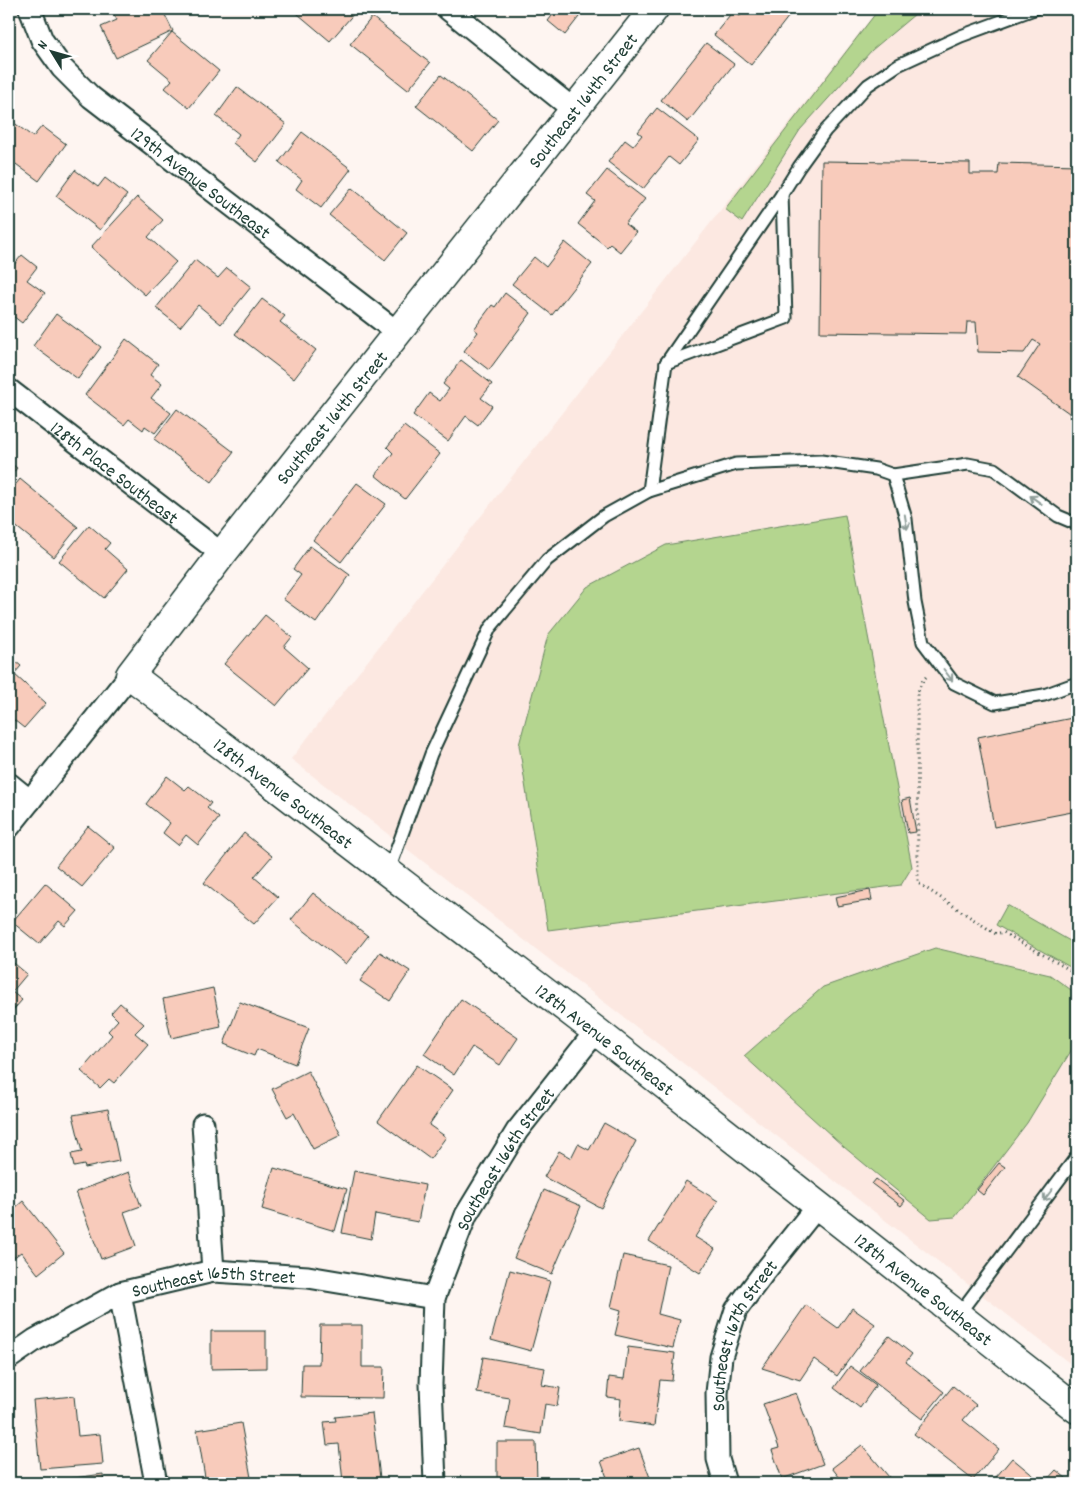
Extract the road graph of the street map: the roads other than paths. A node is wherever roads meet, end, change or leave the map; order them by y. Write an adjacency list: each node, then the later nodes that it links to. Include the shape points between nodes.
1 (30, 9): 7 (street, 129th Avenue Southeast, via 42,40 62,68 91,97)
2 (448, 9): 5 (street)
3 (654, 9): 5 (street, Southeast 164th Street)
4 (1034, 9): 6 (lane, via 961,36 898,65 868,85 825,131)
5 (574, 110): 7 (street, Southeast 164th Street)
6 (782, 194): 8 (lane); 8 (lane, via 786,318)
7 (398, 333): 13 (street, Southeast 164th Street)
8 (666, 363): 11 (lane)
9 (9, 390): 13 (street, 128th Place Southeast)
10 (893, 475): 11 (lane, via 821,460 736,464); 12 (lane, one-way to 10, via 1058,516 994,469 968,464); 15 (lane, one-way to 15, via 906,519 923,642 954,683 995,703 1044,695)
11 (649, 491): 19 (lane, via 604,516 547,560 490,628 431,754)
12 (1077, 524)
13 (222, 554): 14 (street, Southeast 164th Street)
14 (130, 674): 17 (street, Southeast 164th Street); 19 (street, 128th Avenue Southeast)
15 (1077, 683)
16 (9, 784): 17 (street)
17 (30, 801): 18 (street, Southeast 164th Street)
18 (9, 827)
19 (388, 873): 20 (street, 128th Avenue Southeast)
20 (596, 1032): 23 (street, 128th Avenue Southeast); 26 (street, Southeast 166th Street, via 517,1131 466,1215)
21 (203, 1124): 24 (street)
22 (1077, 1156): 27 (lane, one-way to 27)
23 (818, 1205): 27 (street, 128th Avenue Southeast); 32 (street, Southeast 167th Street, via 736,1310 721,1357 717,1393 718,1458)
24 (213, 1271): 25 (street, Southeast 165th Street); 26 (street, Southeast 165th Street, via 308,1277)
25 (120, 1293): 28 (street, Southeast 165th Street, via 34,1340); 30 (street)
26 (434, 1298): 31 (street, Southeast 166th Street, via 431,1384)
27 (958, 1315): 29 (street, 128th Avenue Southeast)
28 (9, 1358)
29 (1077, 1409)
30 (156, 1483)
31 (435, 1483)
32 (725, 1483)

